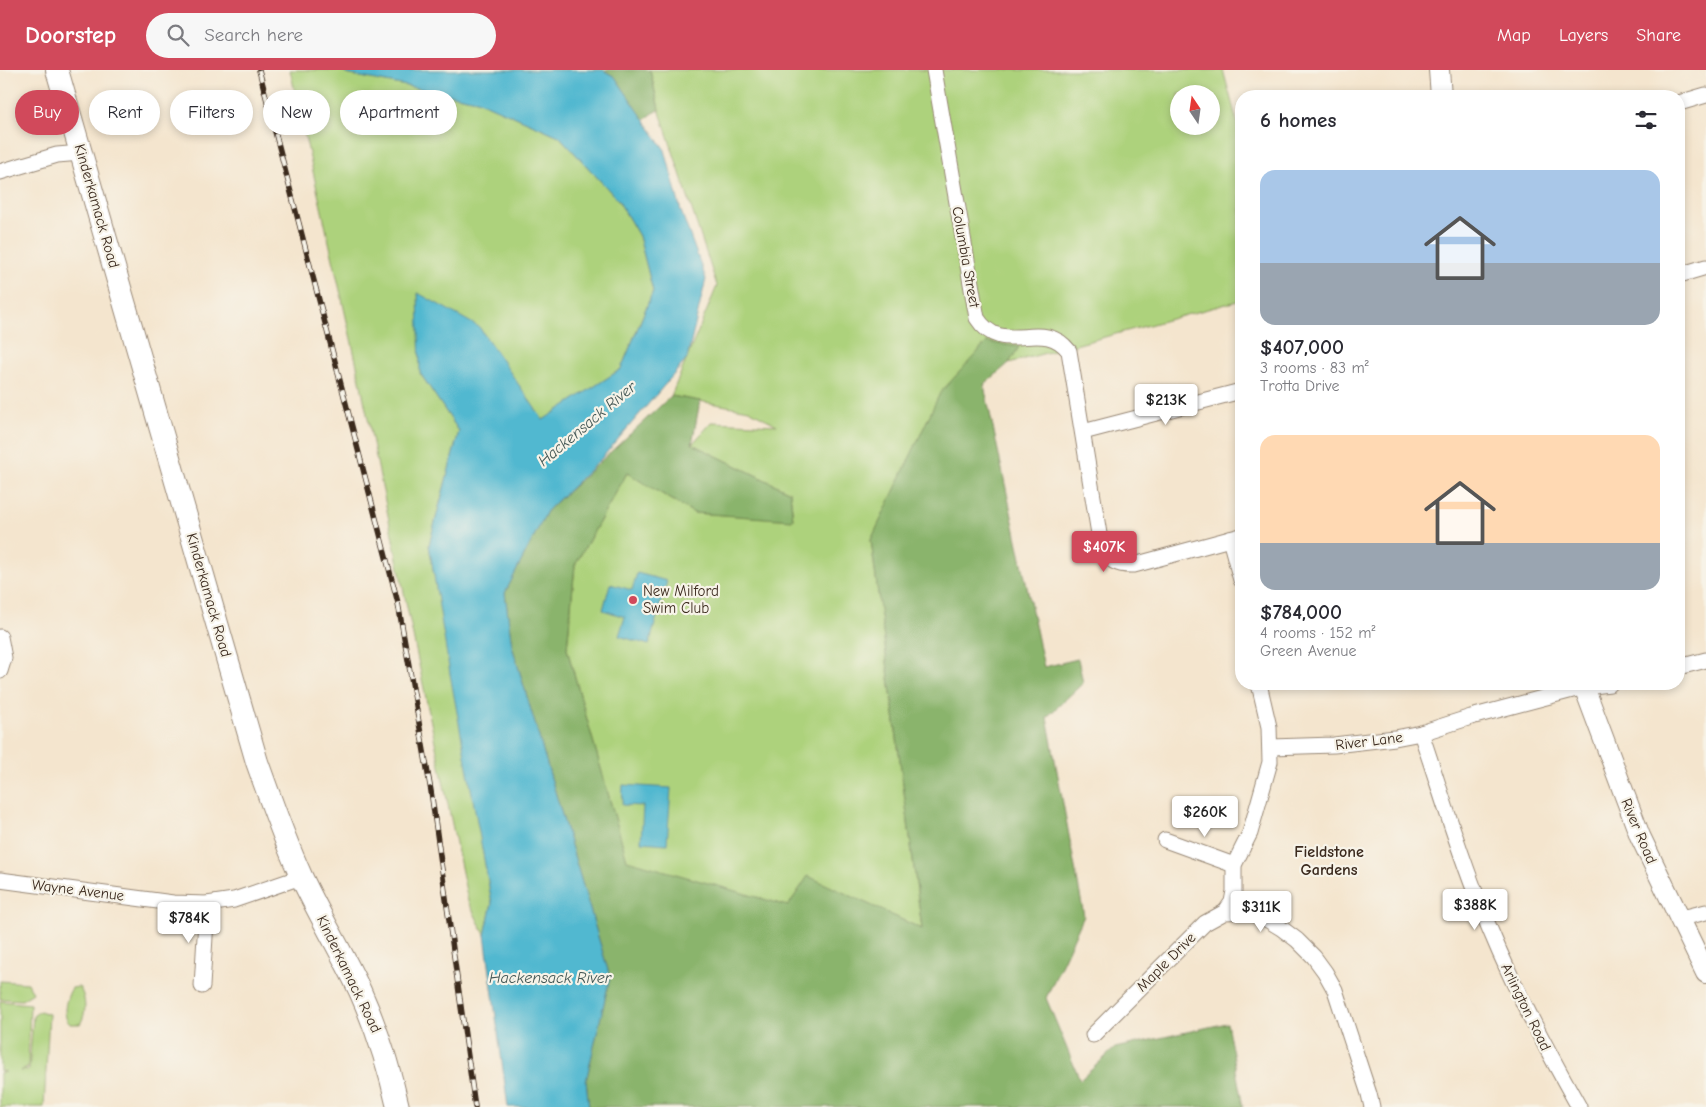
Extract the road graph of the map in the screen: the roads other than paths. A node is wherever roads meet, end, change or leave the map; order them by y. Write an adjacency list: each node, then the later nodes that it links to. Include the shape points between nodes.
1 (57, 70): 7 (main road, Kinderkamack Road)
2 (934, 70): 12 (street, Columbia Street, via 977,318 991,334 1051,337 1065,346 1072,358)
3 (1439, 70): 4 (main road)
4 (1441, 90)
5 (1706, 95): 6 (street)
6 (1685, 101)
7 (82, 154): 8 (street, via 57,155); 25 (main road, Kinderkamack Road, via 258,762 280,828)
8 (0, 172)
9 (1706, 267): 10 (street)
10 (1685, 273)
11 (1235, 393): 12 (street)
12 (1083, 432): 13 (street, Columbia Street, via 1101,546 1105,555 1114,562 1134,565)
13 (1235, 537)
14 (0, 638): 17 (street, via 4,658)
15 (1706, 660): 16 (street)
16 (1685, 665)
17 (0, 670)
18 (1260, 690): 22 (street)
19 (1566, 690): 21 (street, River Lane)
20 (1586, 690): 30 (main road, River Road, via 1640,836)
21 (1421, 733): 22 (street, River Lane, via 1368,742); 36 (street, Arlington Road, via 1468,872 1501,955)
22 (1271, 747): 24 (street, via 1260,802 1250,834)
23 (1164, 840): 24 (street)
24 (1234, 866): 28 (street, via 1234,892)
25 (301, 877): 27 (street, Wayne Avenue, via 234,900); 34 (main road, Kinderkamack Road, via 360,990 381,1043)
26 (0, 880): 27 (street, Wayne Avenue, via 173,903)
27 (207, 904): 32 (street)
28 (1225, 912): 33 (street, Maple Drive, via 1196,931); 35 (street, Maple Drive, via 1245,910 1263,917 1297,940 1314,957 1335,990)
29 (1706, 912): 30 (street)
30 (1678, 918): 31 (main road, River Road)
31 (1706, 973)
32 (202, 986)
33 (1093, 1036)
34 (398, 1107)
35 (1372, 1107)
36 (1578, 1107)

